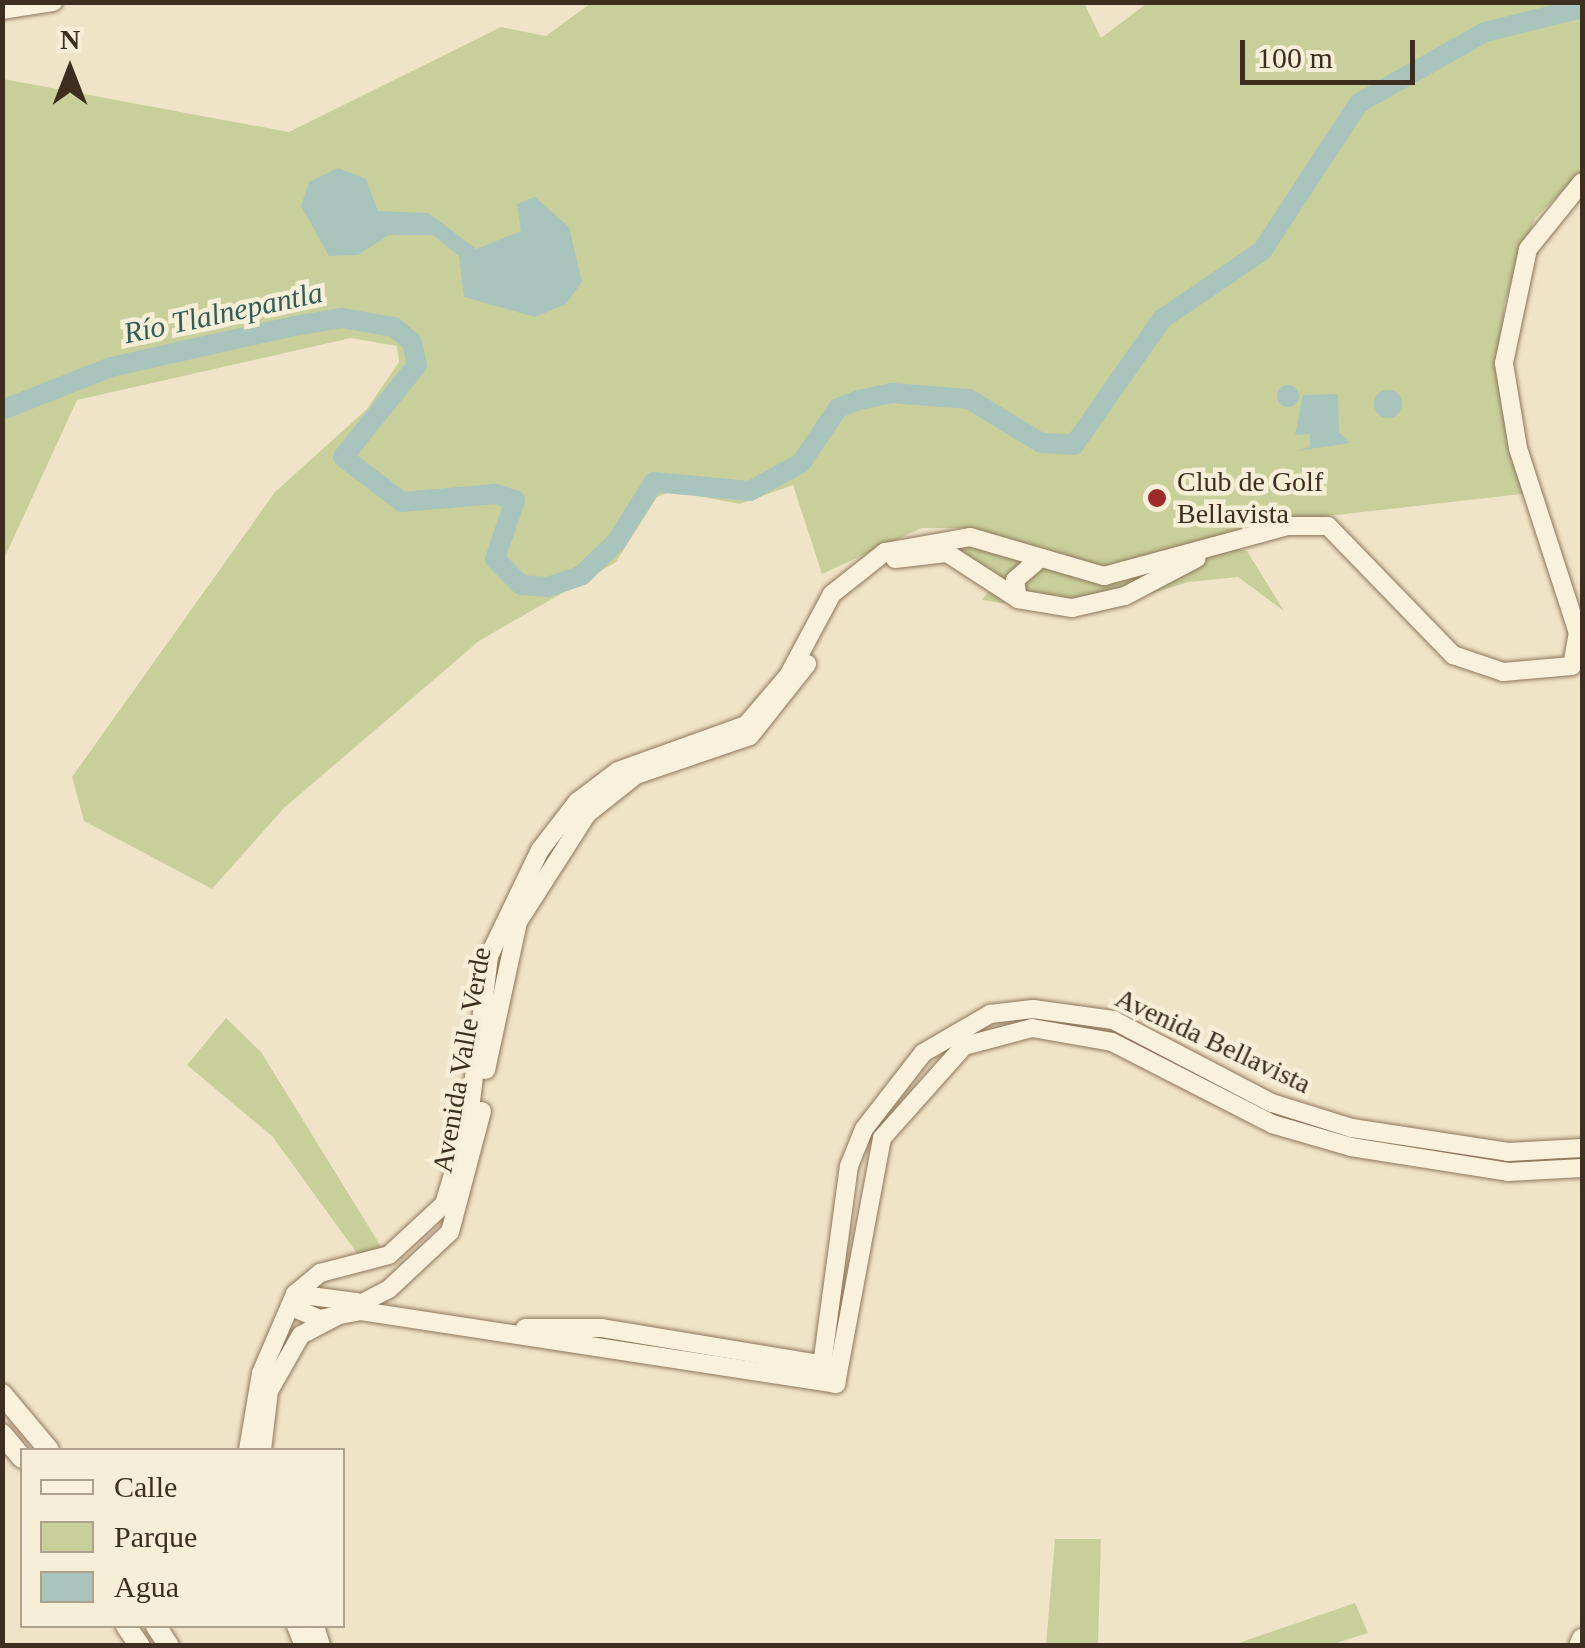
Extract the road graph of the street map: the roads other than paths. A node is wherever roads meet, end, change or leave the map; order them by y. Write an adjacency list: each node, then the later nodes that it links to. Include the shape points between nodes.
1 (52, 2): 2 (street)
2 (2, 10)
3 (1582, 182): 4 (street, Avenida Valle Verde, via 1528,250 1504,363 1518,448 1578,633 1572,666 1502,672 1452,654 1328,526)
4 (1223, 543): 5 (street, Avenida Valle Verde, via 1104,576); 6 (street, Avenida Valle Verde, via 1104,604)
5 (1036, 562): 6 (street, via 1016,580); 9 (street, Avenida Valle Verde, via 949,535 885,552 832,594 788,676 746,725 618,770 578,802 526,874 489,956 457,1175 433,1221)
6 (1018, 598): 10 (street, Avenida Valle Verde, via 948,553 889,561 830,615 768,722 730,748 636,774 587,814 508,948 456,1222)
7 (1582, 1148): 14 (street, Avenida Bellavista, via 1508,1152 1352,1128 1272,1103 1112,1020 1034,1008 990,1014 923,1053 864,1129 844,1198)
8 (1582, 1168): 14 (street, Avenida Bellavista, via 1508,1172 1352,1147 1272,1124 1112,1042 1032,1028 991,1034 936,1067 882,1138)
9 (389, 1255): 10 (street); 12 (street, Avenida Valle Verde, via 320,1273)
10 (404, 1274): 11 (street, Avenida Valle Verde)
11 (365, 1298): 12 (street); 13 (street, Avenida Valle Verde); 14 (street)
12 (293, 1300): 13 (street); 18 (street, via 254,1396)
13 (320, 1319): 14 (street, via 360,1310); 19 (street, via 276,1374)
14 (828, 1371)
15 (6, 1403): 17 (main road)
16 (2, 1434): 20 (main road)
17 (46, 1448)
18 (248, 1448)
19 (262, 1448)
20 (20, 1456)

